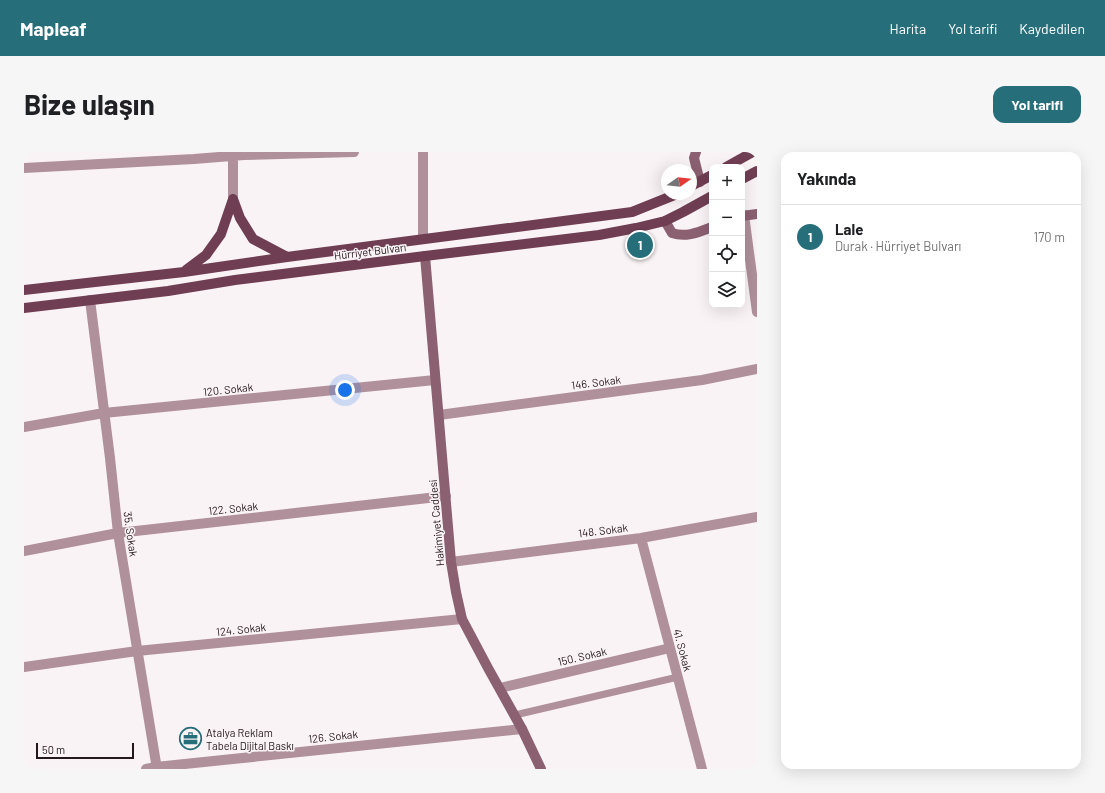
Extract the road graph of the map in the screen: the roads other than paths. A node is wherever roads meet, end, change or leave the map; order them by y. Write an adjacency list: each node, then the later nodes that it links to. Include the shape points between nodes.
1 (354, 152): 5 (street)
2 (423, 152): 23 (street)
3 (696, 152): 8 (street)
4 (753, 152): 9 (main road)
5 (244, 153): 7 (street)
6 (194, 156): 7 (street); 10 (street)
7 (233, 156): 16 (street)
8 (694, 164)
9 (731, 164)
10 (24, 168)
11 (757, 171): 13 (main road)
12 (709, 177): 14 (main road)
13 (745, 177)
14 (697, 183)
15 (709, 198): 20 (main road, Hürriyet Bulvarı)
16 (233, 199): 25 (main road, via 240,218 253,240); 26 (main road, via 221,234 206,255)
17 (662, 200): 23 (main road, Hürriyet Bulvarı, via 632,212)
18 (757, 214): 19 (street)
19 (745, 216)
20 (665, 221): 21 (street, via 672,233 680,236); 24 (main road, Hürriyet Bulvarı, via 599,235)
21 (709, 228)
22 (745, 230): 30 (street)
23 (424, 238): 25 (main road, Hürriyet Bulvarı)
24 (425, 256): 28 (main road, Hürriyet Bulvarı); 32 (street, Hakimiyet Caddesi)
25 (287, 257): 26 (main road, Hürriyet Bulvarı)
26 (184, 272): 27 (main road, Hürriyet Bulvarı)
27 (24, 290)
28 (90, 300): 29 (main road, Hürriyet Bulvarı); 33 (street, 35. Sokak)
29 (24, 308)
30 (757, 312)
31 (757, 369): 34 (street, 146. Sokak, via 702,380)
32 (436, 380): 33 (street, 120. Sokak); 34 (street, Hakimiyet Caddesi)
33 (104, 413): 35 (street, 120. Sokak); 38 (street, 35. Sokak)
34 (438, 414): 36 (street, Hakimiyet Caddesi)
35 (24, 427)
36 (446, 496): 38 (street, 122. Sokak); 41 (street, Hakimiyet Caddesi)
37 (757, 517): 39 (street, 148. Sokak)
38 (118, 532): 40 (street, 122. Sokak); 44 (street, 35. Sokak)
39 (641, 538): 41 (street, 148. Sokak); 43 (street, 41. Sokak)
40 (24, 550)
41 (451, 562): 42 (street, Hakimiyet Caddesi)
42 (462, 618): 44 (street, 124. Sokak); 47 (street, Hakimiyet Caddesi)
43 (670, 648): 46 (street, 41. Sokak); 47 (street, 150. Sokak)
44 (137, 651): 45 (street, 124. Sokak); 50 (street, 35. Sokak)
45 (24, 667)
46 (678, 677): 48 (lane); 52 (street, 41. Sokak)
47 (500, 688): 48 (street, Hakimiyet Caddesi)
48 (514, 715): 49 (street, Hakimiyet Caddesi)
49 (522, 728): 50 (street, 126. Sokak); 51 (street, Hakimiyet Caddesi)
50 (153, 768)
51 (541, 769)
52 (702, 769)

